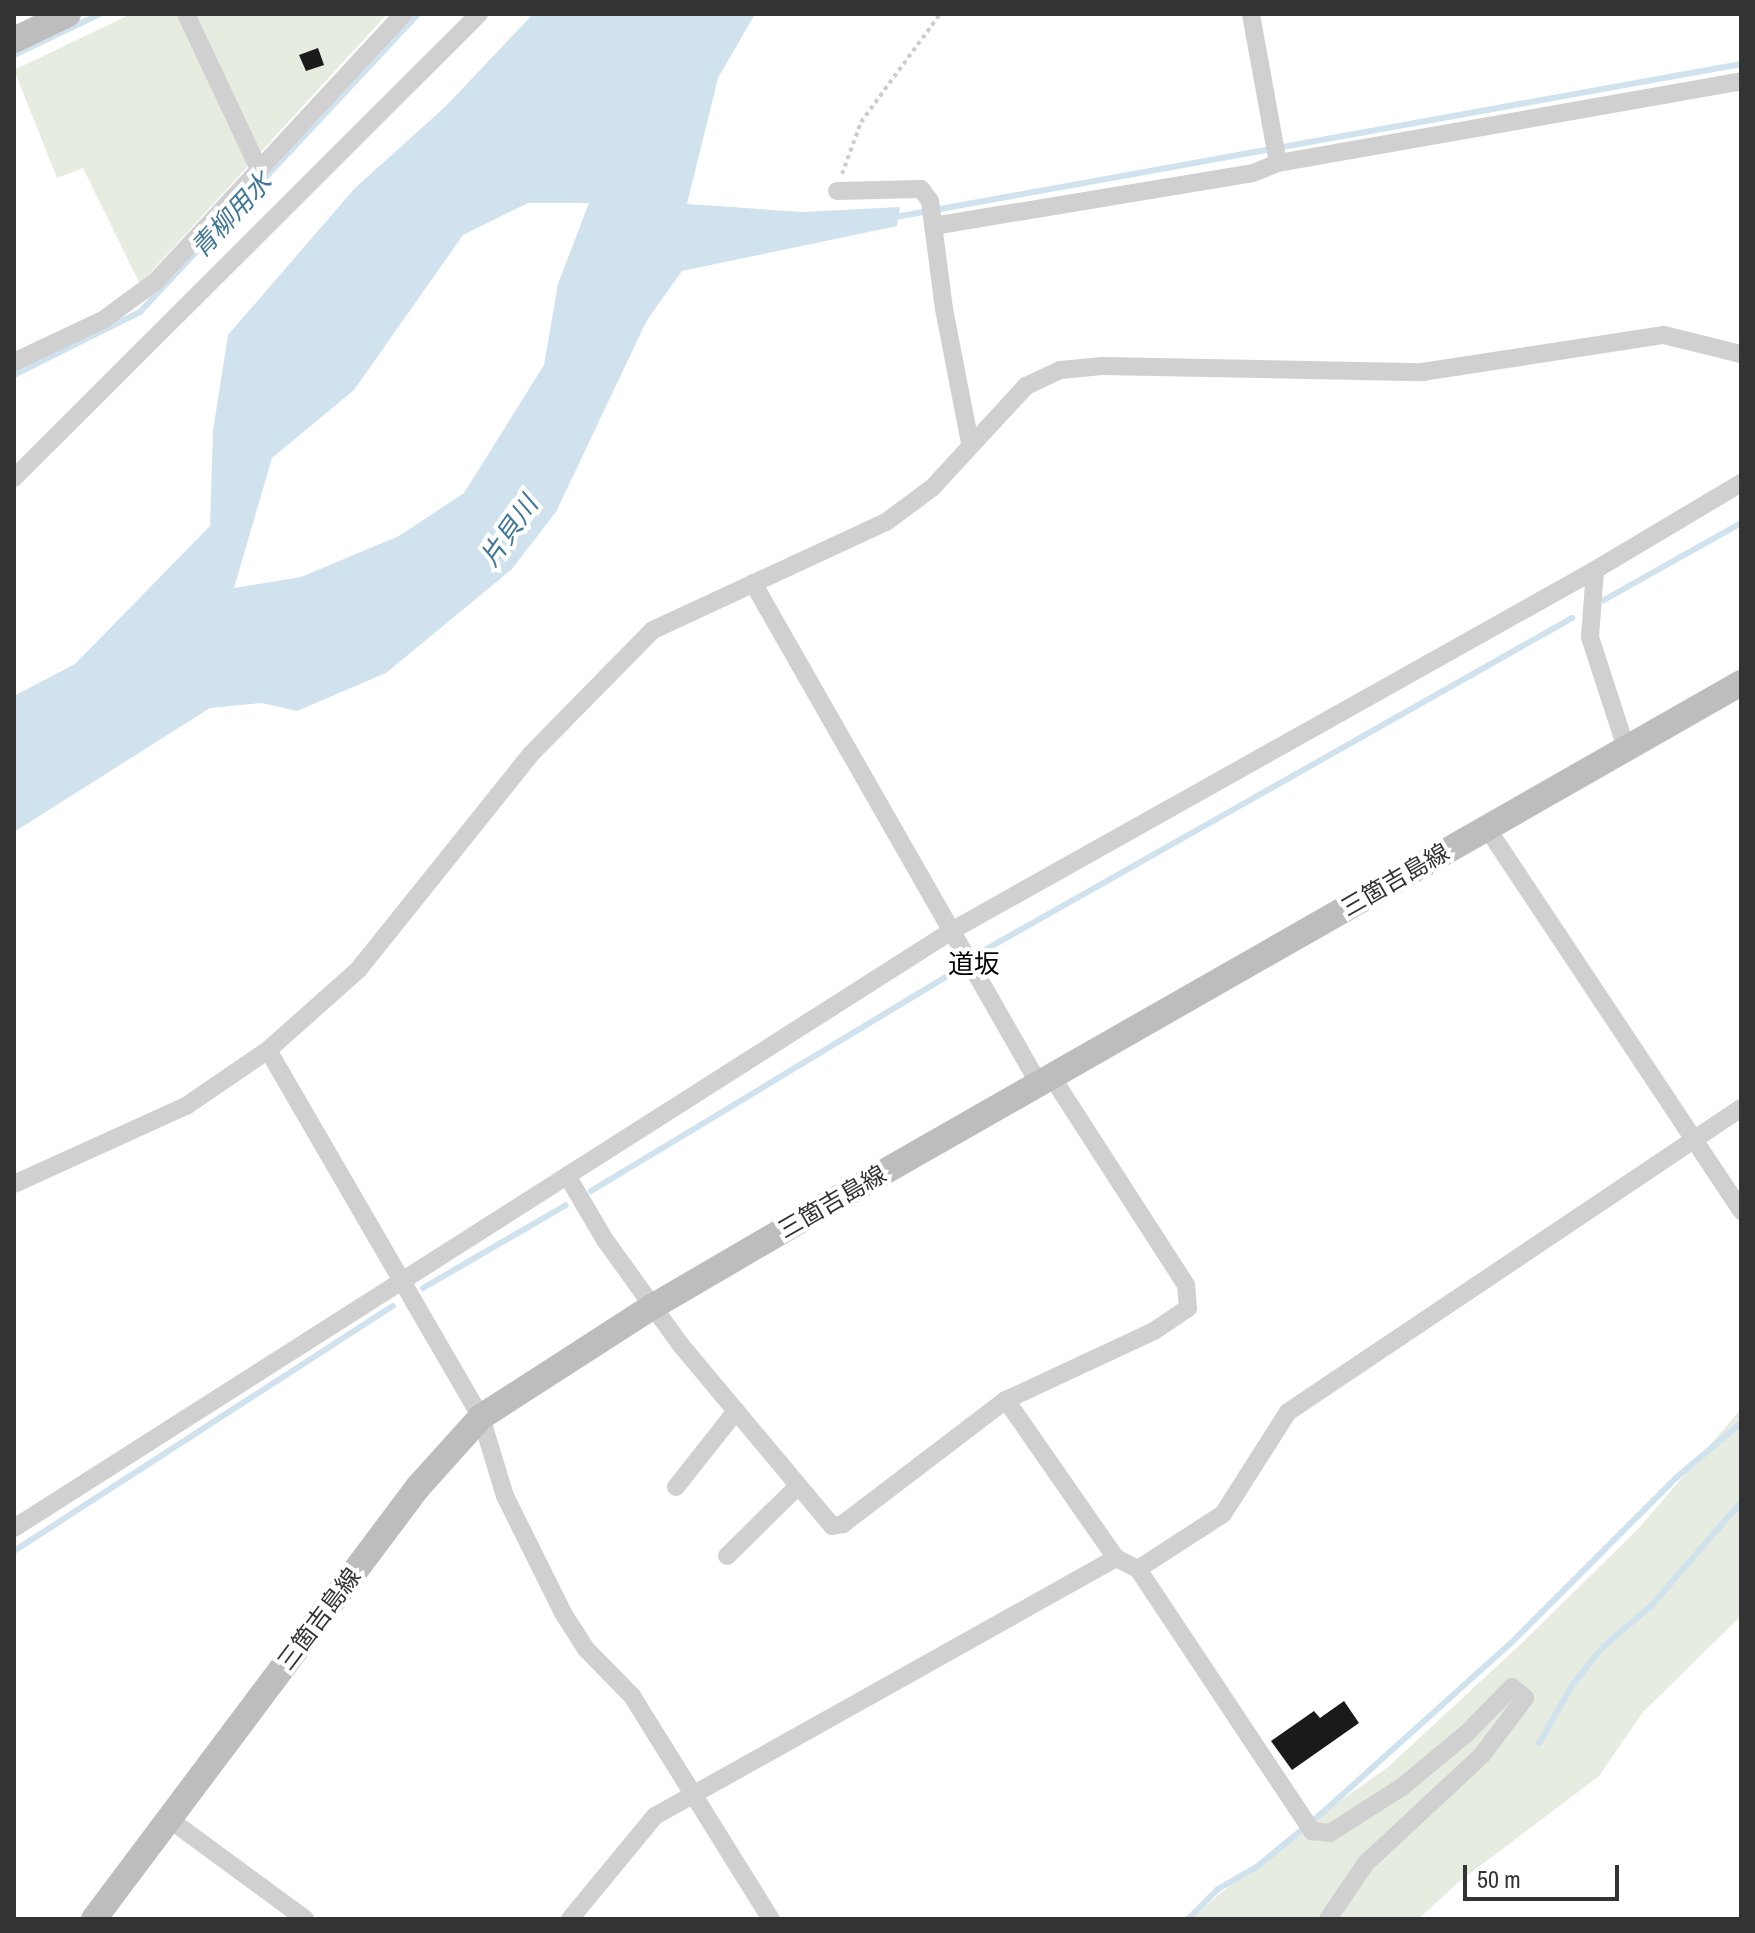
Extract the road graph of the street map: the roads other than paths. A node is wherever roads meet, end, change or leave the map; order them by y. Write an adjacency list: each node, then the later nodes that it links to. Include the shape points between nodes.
1 (68, 14): 6 (main road)
2 (186, 14): 9 (street)
3 (403, 14): 9 (street)
4 (479, 14): 15 (street)
5 (1251, 14): 8 (street)
6 (14, 40)
7 (1741, 81): 8 (street)
8 (1278, 163): 11 (street, via 1253,173)
9 (259, 169): 13 (street, via 156,281 103,320)
10 (837, 191): 11 (street, via 921,189 930,201)
11 (933, 225): 14 (street)
12 (1741, 354): 14 (street, via 1664,335 1422,372 1102,366 1060,370 1026,386)
13 (14, 362)
14 (970, 443): 18 (street, via 932,488 886,522)
15 (14, 478)
16 (1741, 483): 17 (street)
17 (1595, 570): 20 (street, via 1590,637); 22 (street)
18 (753, 583): 22 (street); 23 (street, via 653,630 531,754 358,970)
19 (1741, 683): 20 (main road, 三箇吉島線)
20 (1626, 748): 21 (main road, 三箇吉島線)
21 (1487, 828): 24 (main road, 三箇吉島線); 26 (street)
22 (953, 930): 24 (street); 27 (street)
23 (268, 1050): 28 (street, via 186,1106); 30 (street)
24 (1045, 1080): 31 (main road, 三箇吉島線); 32 (street, via 1186,1285 1188,1308 1154,1331)
25 (1741, 1108): 26 (street)
26 (1694, 1138): 29 (street); 40 (street, via 1288,1412 1223,1514)
27 (568, 1177): 30 (street); 31 (street)
28 (14, 1184)
29 (1741, 1211)
30 (400, 1281): 34 (street); 37 (street)
31 (652, 1307): 33 (street); 34 (main road, 三箇吉島線)
32 (1006, 1400): 35 (street, via 843,1524 832,1526); 39 (street)
33 (736, 1411): 35 (street); 36 (street)
34 (481, 1417): 41 (street, via 505,1496 563,1613 586,1649 632,1696); 42 (main road, 三箇吉島線, via 418,1487)
35 (798, 1486): 38 (street)
36 (676, 1487)
37 (14, 1528)
38 (727, 1556)
39 (1116, 1558): 40 (street); 41 (street)
40 (1138, 1569): 47 (street, via 1312,1831 1330,1833 1402,1787 1512,1687 1525,1698 1482,1755 1366,1863)
41 (695, 1792): 45 (street, via 655,1816); 46 (street)
42 (169, 1819): 43 (main road, 三箇吉島線); 44 (street)
43 (94, 1919)
44 (305, 1919)
45 (570, 1919)
46 (771, 1919)
47 (1328, 1919)

